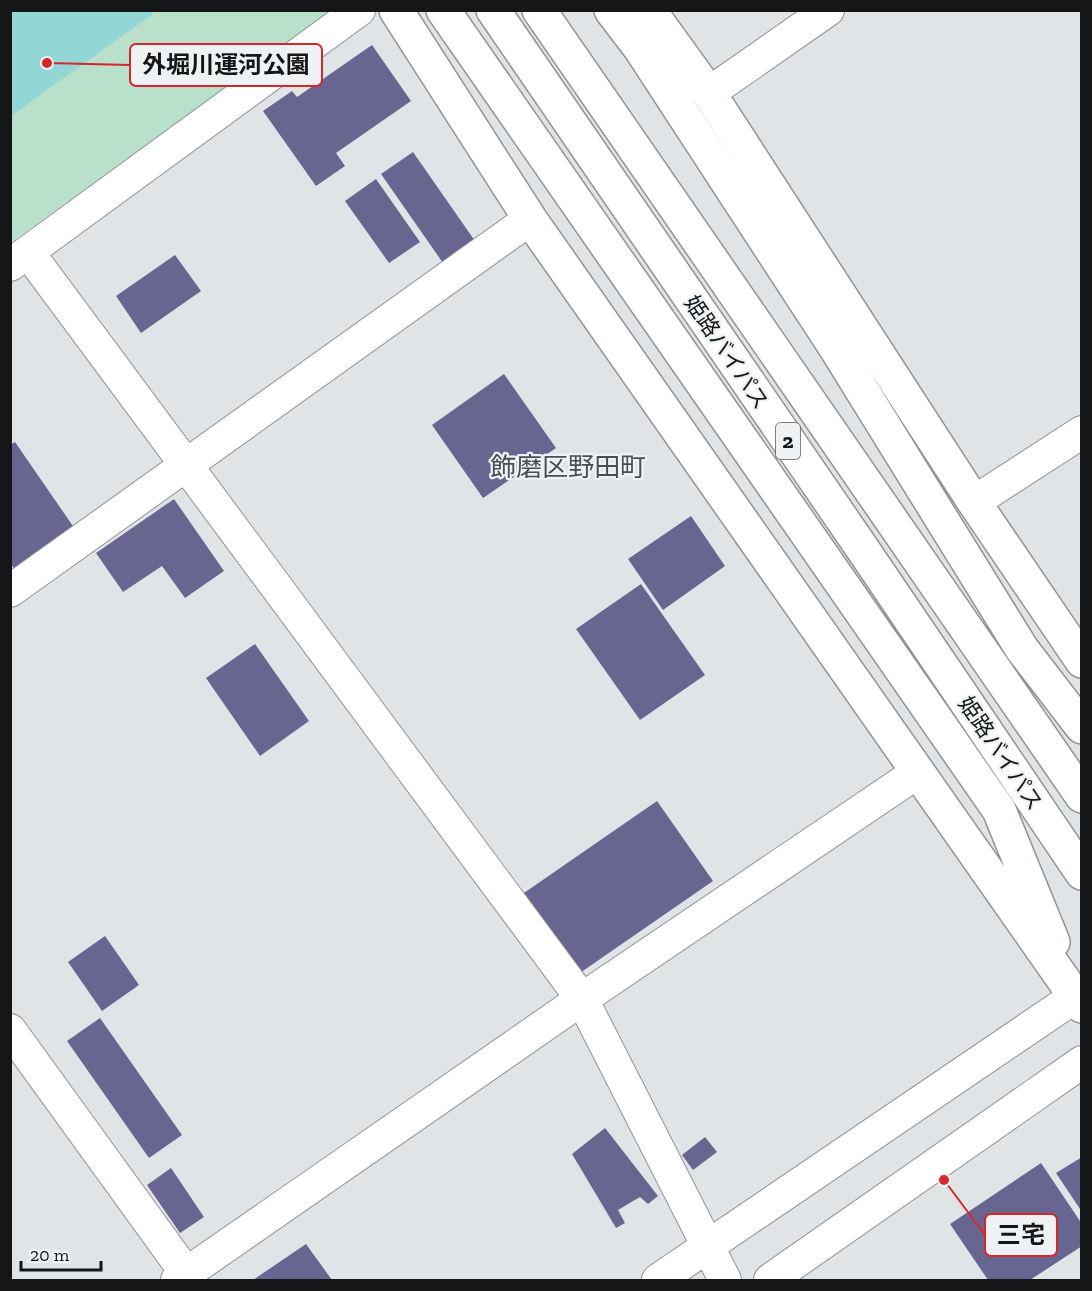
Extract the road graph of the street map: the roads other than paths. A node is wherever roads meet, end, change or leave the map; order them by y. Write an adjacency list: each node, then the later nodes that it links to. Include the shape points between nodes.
1 (359, 10): 11 (street)
2 (396, 10): 10 (highway)
3 (443, 10): 21 (highway, via 999,810)
4 (493, 10): 20 (highway, 姫路バイパス / 2)
5 (539, 10): 19 (highway, 姫路バイパス / 2)
6 (611, 10): 17 (highway, via 640,48 837,350 1022,648)
7 (649, 10): 9 (highway)
8 (828, 10): 9 (street)
9 (709, 93): 14 (highway)
10 (530, 219): 13 (street); 18 (highway)
11 (19, 258): 13 (street)
12 (1082, 432): 14 (street)
13 (187, 466): 15 (street); 22 (street)
14 (974, 502): 16 (highway)
15 (10, 591)
16 (1081, 660)
17 (1082, 727)
18 (918, 772): 21 (highway); 22 (street)
19 (1082, 796)
20 (1082, 873)
21 (1079, 998): 25 (street)
22 (582, 999): 25 (street); 26 (street)
23 (10, 1030): 26 (street)
24 (1082, 1062): 29 (street)
25 (708, 1246): 27 (street); 28 (street)
26 (185, 1279)
27 (658, 1281)
28 (725, 1281)
29 (770, 1281)

